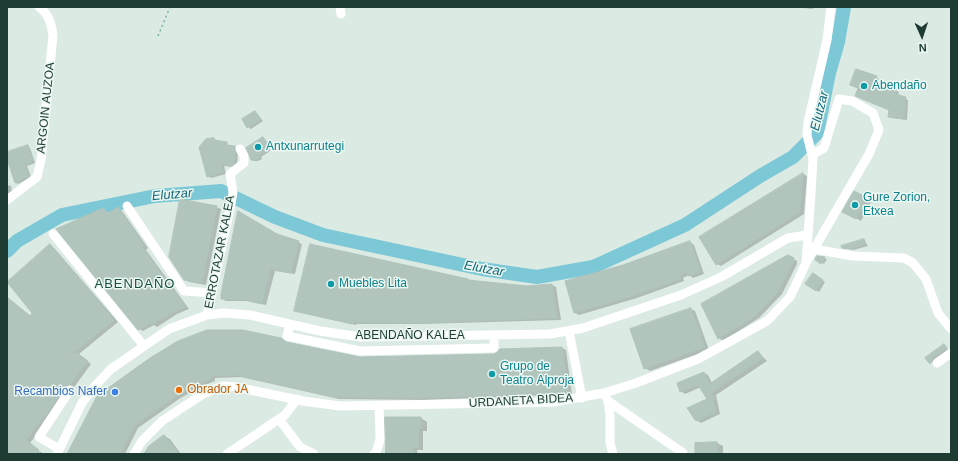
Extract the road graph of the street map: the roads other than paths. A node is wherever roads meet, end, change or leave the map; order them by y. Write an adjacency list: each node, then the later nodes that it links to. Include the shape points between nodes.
1 (39, 7): 5 (street, ARGOIN AUZOA, via 46,12 54,35 40,160 37,177)
2 (831, 7): 4 (street, URDANETA BIDEA, via 827,40 808,122 807,136)
3 (240, 149): 11 (street, ERROTAZAR KALEA, via 244,163 230,174 233,192)
4 (811, 153): 8 (street, URDANETA BIDEA); 9 (street, via 824,148 839,99 852,101 873,113 879,130 869,154)
5 (7, 200)
6 (127, 206): 11 (street, via 184,292)
7 (53, 234): 17 (street)
8 (807, 235): 10 (street, URDANETA BIDEA); 15 (street, ABENDAÑO KALEA, via 788,238 721,277 680,294)
9 (814, 249): 10 (street); 14 (street, via 852,256 904,258 913,263 926,279 938,313)
10 (806, 263): 21 (street, URDANETA BIDEA, via 790,297 767,321 698,359)
11 (212, 293): 12 (street, ERROTAZAR KALEA)
12 (207, 315): 13 (street, ABENDAÑO KALEA, via 250,315); 17 (street, ABENDAÑO KALEA, via 169,329)
13 (290, 324): 16 (street, ABENDAÑO KALEA, via 361,337); 16 (street, via 287,336 360,351 494,348)
14 (951, 329)
15 (569, 331): 16 (street, ABENDAÑO KALEA); 22 (street)
16 (494, 335)
17 (144, 346): 26 (street, ABENDAÑO KALEA, via 111,370 93,388 82,403)
18 (951, 353): 19 (street)
19 (937, 363)
20 (70, 390): 26 (street, via 39,436)
21 (606, 397): 22 (street, URDANETA BIDEA); 27 (street); 32 (street)
22 (582, 398): 24 (street, URDANETA BIDEA, via 539,402)
23 (296, 399): 24 (street, URDANETA BIDEA, via 340,406); 25 (street); 28 (street, URDANETA BIDEA, via 236,387 215,388 162,421 144,438)
24 (379, 406): 31 (street, via 380,440)
25 (280, 419): 29 (street); 30 (street, via 300,448)
26 (58, 451)
27 (683, 453)
28 (134, 454)
29 (226, 454)
30 (314, 454)
31 (374, 454)
32 (613, 454)

